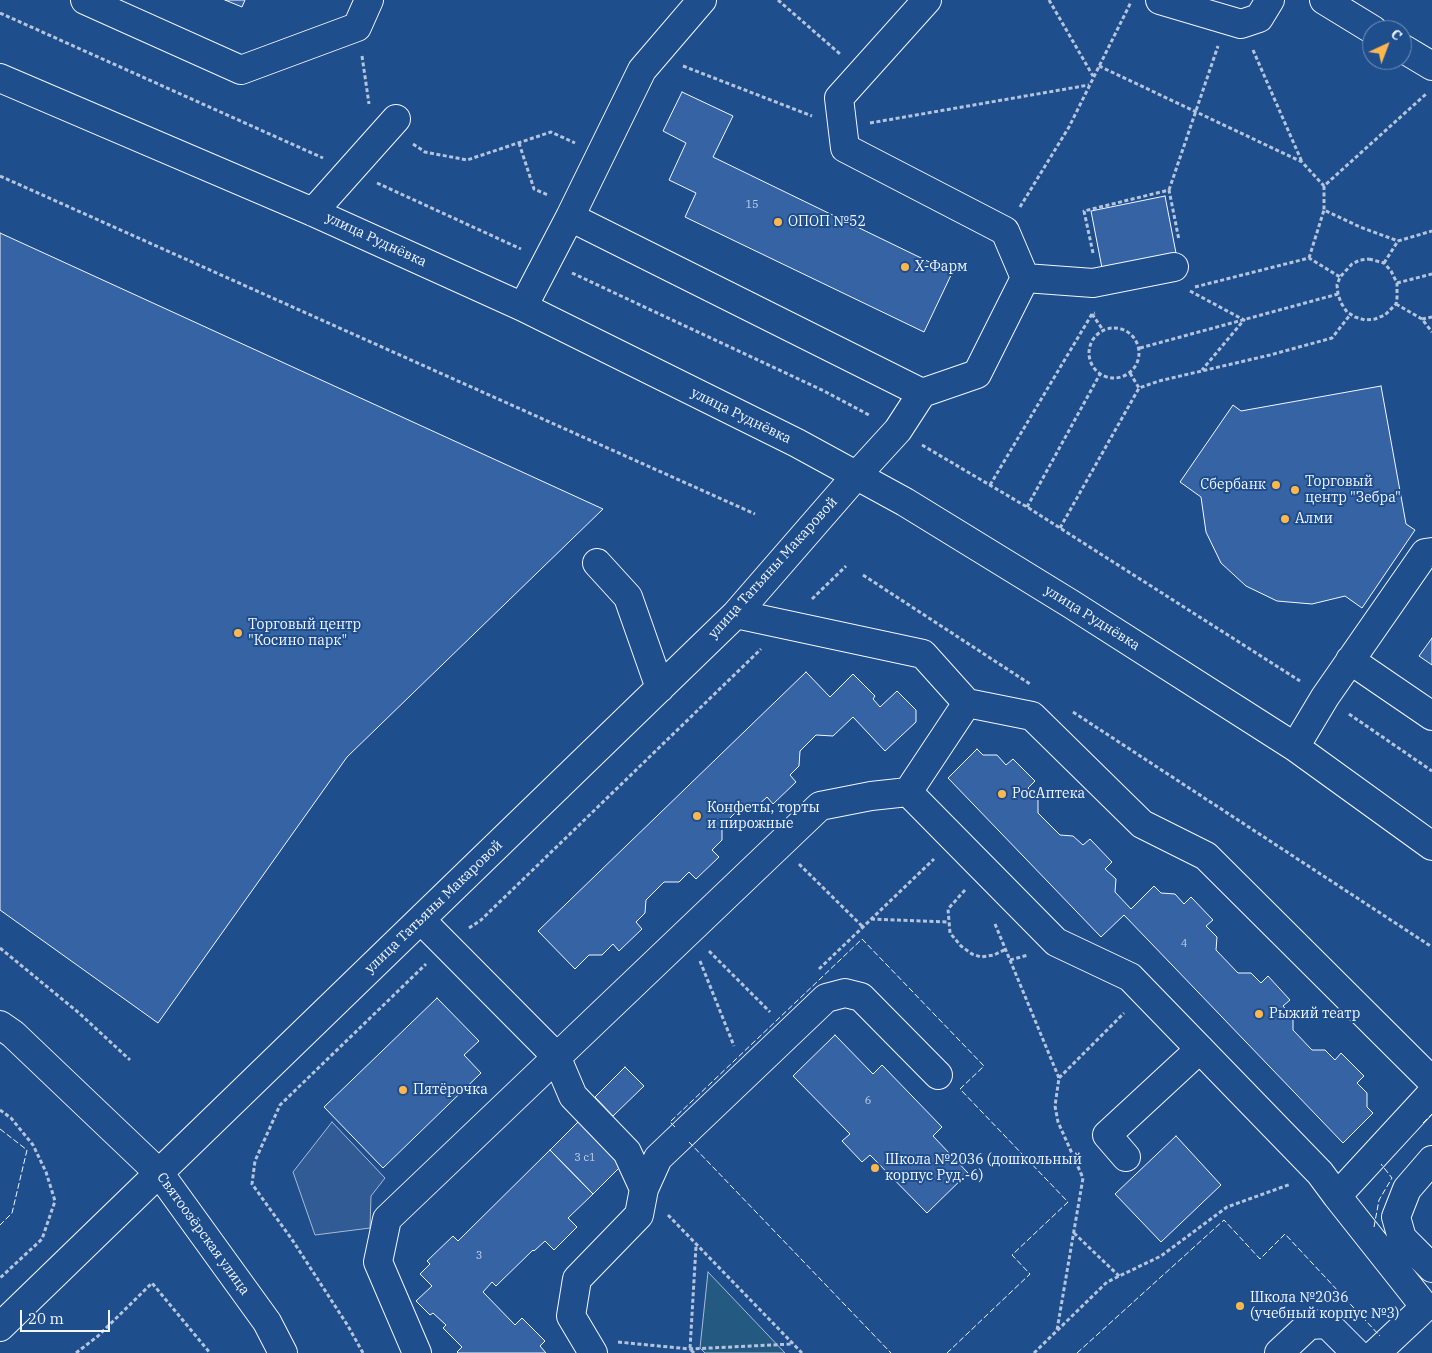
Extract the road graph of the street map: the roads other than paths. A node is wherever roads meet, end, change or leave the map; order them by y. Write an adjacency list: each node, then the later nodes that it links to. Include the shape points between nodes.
1 (85, 0): 2 (street, via 241,70 358,27)
2 (370, 0)
3 (702, 0): 14 (street, via 642,70)
4 (927, 0): 16 (street, via 839,98 845,148 1005,231)
5 (1160, 0): 6 (street, via 1234,22 1259,18)
6 (1270, 0)
7 (1324, 0): 8 (street)
8 (1362, 23)
9 (1412, 54): 10 (street)
10 (1432, 66)
11 (0, 78): 13 (street, улица Руднёвка)
12 (392, 124): 13 (street)
13 (314, 212): 17 (street, улица Руднёвка)
14 (572, 212): 17 (street); 18 (street)
15 (1174, 267): 16 (street, via 1097,283)
16 (1025, 278): 18 (street, via 977,374)
17 (523, 307): 19 (street, улица Руднёвка, via 797,443)
18 (922, 392): 19 (street, улица Татьяны Макаровой, via 898,430)
19 (856, 476): 22 (street, улица Татьяны Макаровой); 27 (street, улица Руднёвка, via 905,502 1058,596)
20 (1432, 552): 23 (street, via 1425,553)
21 (597, 563): 24 (street, via 628,598)
22 (736, 614): 24 (street, улица Татьяны Макаровой); 25 (street, via 922,654)
23 (1350, 660): 26 (street); 27 (street)
24 (660, 688): 30 (street, улица Татьяны Макаровой)
25 (967, 703): 28 (street); 35 (street, via 1032,716 1142,824 1206,856)
26 (1432, 716)
27 (1295, 747): 29 (street, улица Руднёвка)
28 (908, 792): 32 (street, via 1056,942 1130,977); 33 (street, via 820,806)
29 (1432, 846)
30 (421, 920): 33 (street); 39 (street, улица Татьяны Макаровой)
31 (0, 1025): 39 (street, Святоозёрская улица)
32 (1200, 1049): 37 (street, via 1107,1135); 41 (street, via 1320,1174)
33 (556, 1056): 40 (street, via 573,1096 627,1152); 46 (street, via 387,1219 378,1262)
34 (938, 1075): 40 (street, via 861,997 845,993 826,998 658,1158)
35 (1432, 1081)
36 (1432, 1093): 41 (street)
37 (1126, 1157)
38 (1432, 1160): 42 (street, via 1407,1189 1396,1217 1402,1238)
39 (160, 1174): 43 (street, улица Татьяны Макаровой); 45 (street, Святоозёрская улица, via 267,1322)
40 (644, 1189): 44 (street, via 639,1215 577,1280 571,1316)
41 (1337, 1196): 49 (street, via 1425,1307)
42 (1432, 1268)
43 (0, 1327)
44 (589, 1346)
45 (282, 1353)
46 (416, 1353)
47 (1279, 1353): 48 (street, via 1308,1325 1327,1324)
48 (1356, 1353)
49 (1376, 1353)

